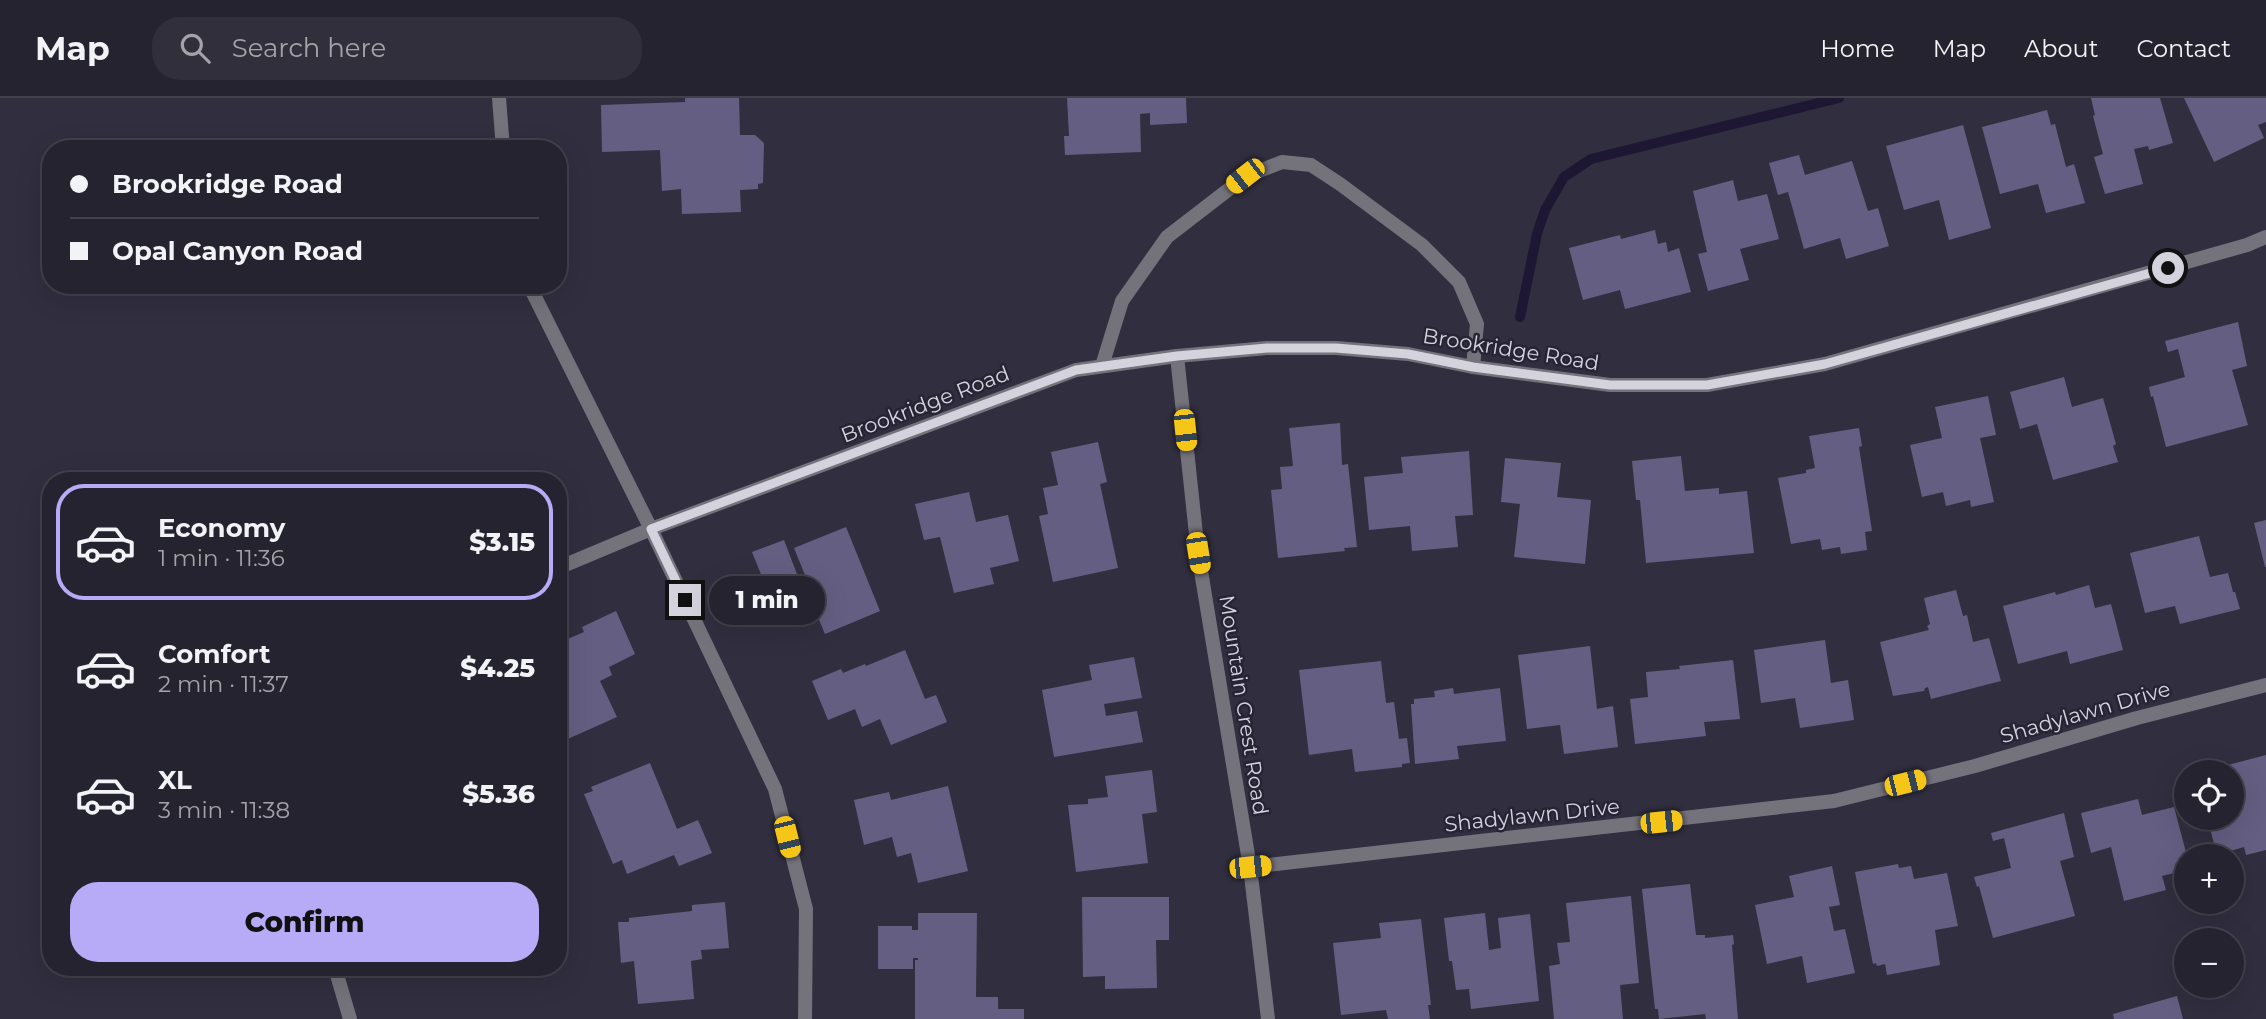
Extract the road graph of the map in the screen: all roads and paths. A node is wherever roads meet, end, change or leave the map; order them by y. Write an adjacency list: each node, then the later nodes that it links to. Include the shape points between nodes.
1 (499, 98): 2 (street)
2 (502, 140)
3 (2266, 237): 7 (street, Brookridge Road, via 1825,364 1707,385 1610,385)
4 (534, 294): 8 (street)
5 (1177, 356): 6 (street, Brookridge Road); 7 (street, Brookridge Road, via 1336,348 1408,354); 11 (street, Mountain Crest Road, via 1198,553)
6 (1102, 366): 7 (street, via 1122,301 1167,237 1245,176 1282,162 1311,165 1340,184 1422,245 1459,282 1477,324); 8 (street, Brookridge Road, via 1076,370)
7 (1473, 367)
8 (651, 529): 9 (street, Brookridge Road); 14 (street, via 775,789 806,909)
9 (567, 564)
10 (2266, 685): 11 (street, Shadylawn Drive, via 1834,801)
11 (1250, 867): 15 (street, Mountain Crest Road)
12 (337, 976): 13 (street)
13 (350, 1019)
14 (805, 1019)
15 (1268, 1019)

